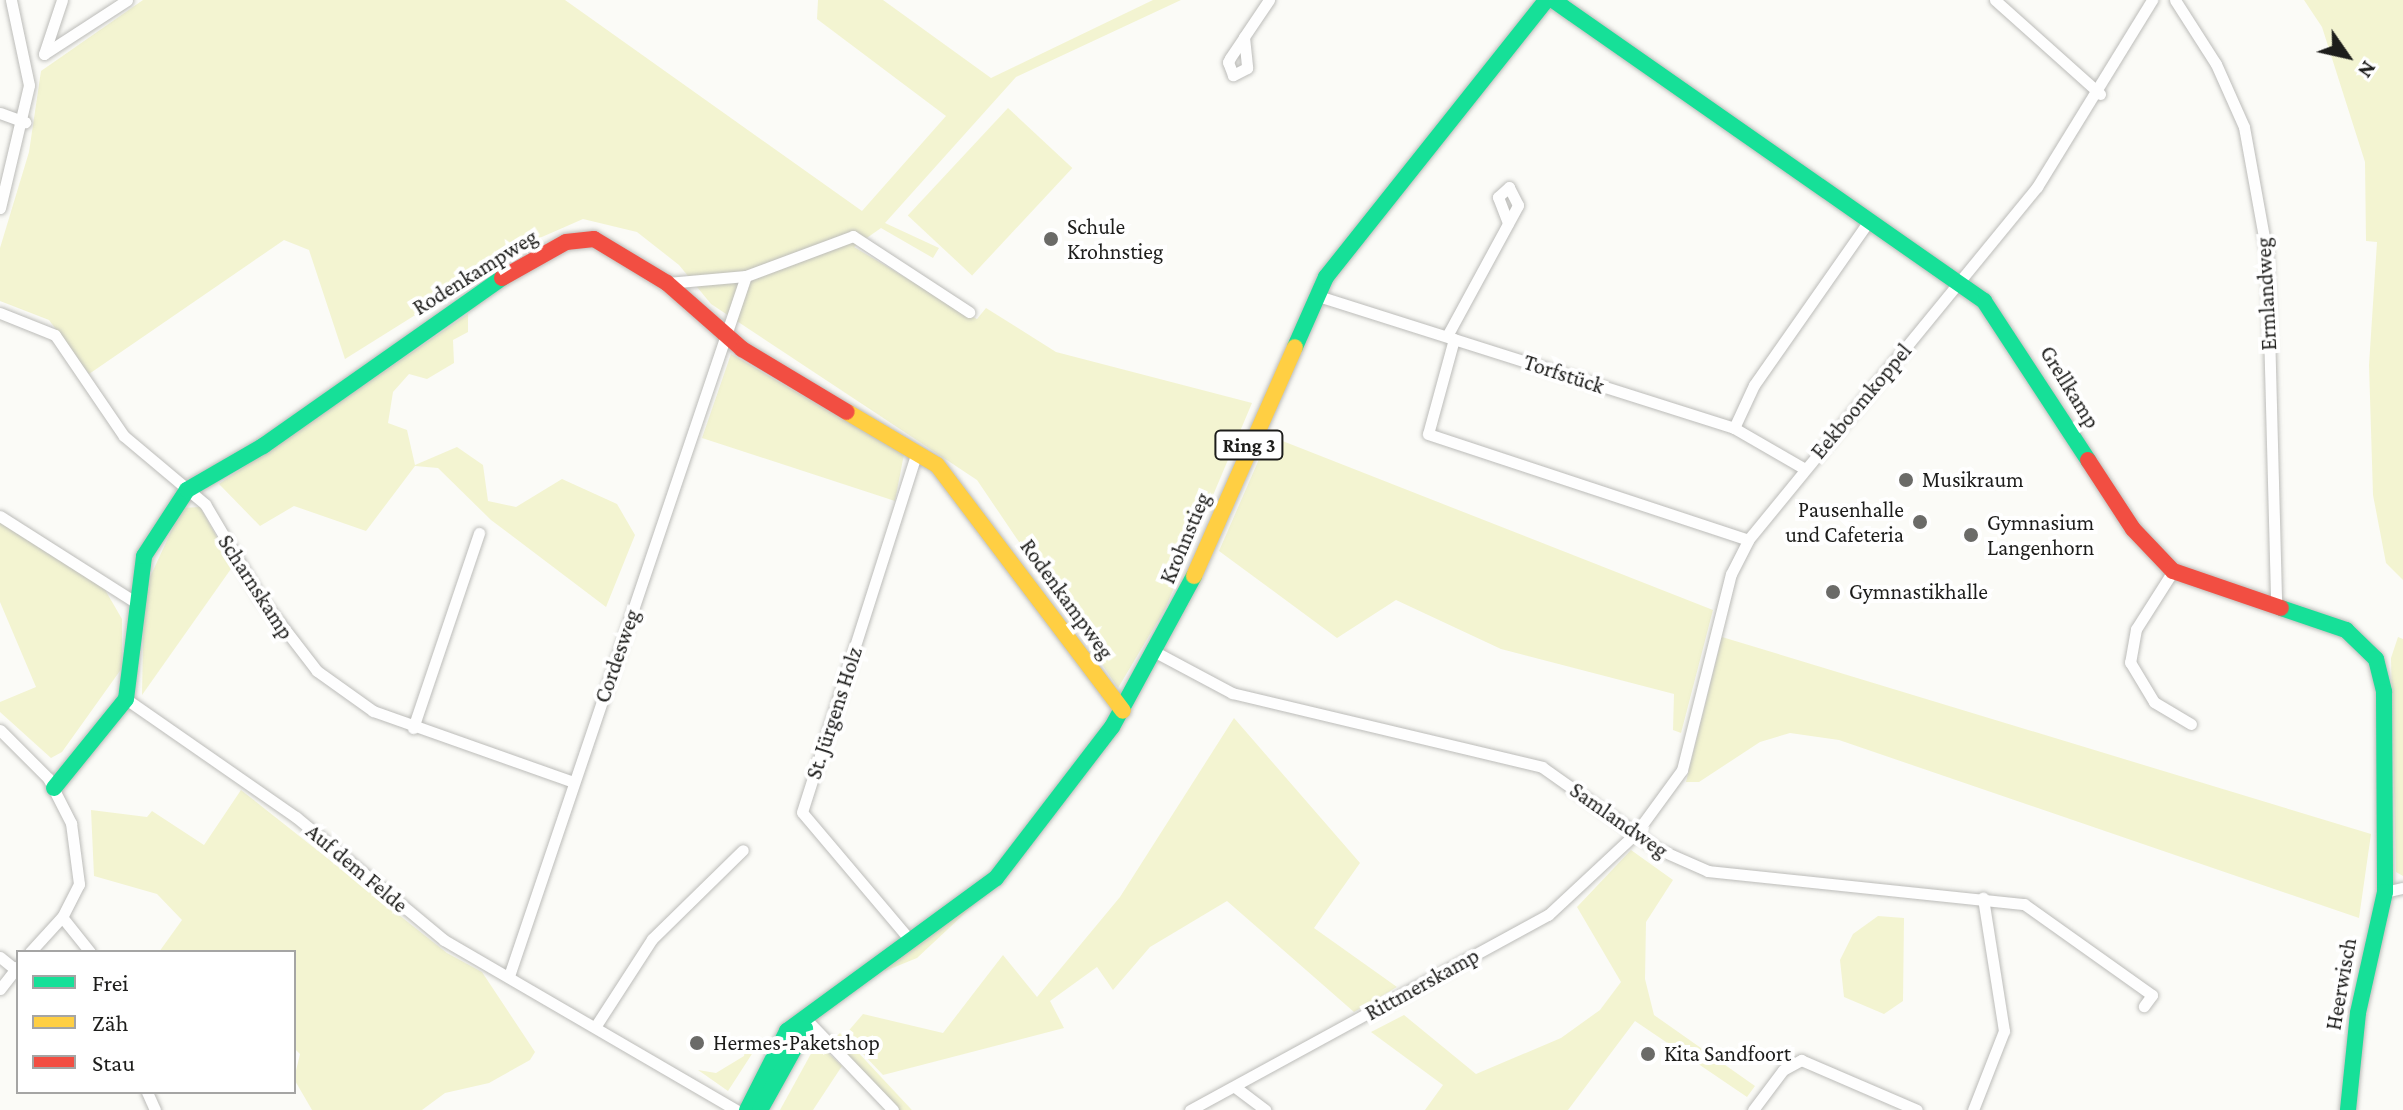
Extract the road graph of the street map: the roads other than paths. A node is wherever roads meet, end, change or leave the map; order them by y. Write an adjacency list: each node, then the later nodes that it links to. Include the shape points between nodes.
1 (11, 0): 13 (street, via 29,85)
2 (62, 0): 3 (street, via 44,54)
3 (127, 0)
4 (1269, 0): 10 (street)
5 (1546, 0): 20 (street, Krohnstieg / Ring 3)
6 (1553, 0): 15 (street, Grellkamp)
7 (1995, 0): 11 (street)
8 (2152, 0): 11 (street, Eekboomkoppel)
9 (2175, 0): 34 (street, Ermlandweg, via 2216,64 2244,127 2267,253)
10 (1244, 37)
11 (2100, 94): 18 (street, Eekboomkoppel)
12 (0, 113): 13 (street)
13 (25, 122): 14 (street)
14 (0, 208)
15 (1869, 221): 18 (street, Grellkamp); 25 (street, via 1754,385)
16 (1508, 223): 24 (street)
17 (746, 276): 19 (street); 21 (street, via 853,236); 23 (street, Cordesweg)
18 (1959, 282): 27 (street, Eekboomkoppel); 32 (street, Grellkamp, via 2003,320 2133,529)
19 (667, 283): 23 (street, Rodenkampweg); 28 (street, Rodenkampweg, via 615,246 594,239 566,242 467,298 263,446)
20 (1315, 295): 24 (street, Torfstück); 35 (street, Krohnstieg / Ring 3)
21 (969, 312)
22 (0, 313): 28 (street, Scharnskamp, via 55,335 124,436)
23 (727, 336): 26 (street, Rodenkampweg); 41 (street, Cordesweg)
24 (1450, 338): 25 (street, Torfstück); 31 (street, via 1428,434)
25 (1734, 428): 27 (street, Torfstück)
26 (917, 451): 37 (street, Rodenkampweg, via 976,511); 50 (street, St. Jürgens Holz, via 802,812)
27 (1805, 469): 31 (street, Eekboomkoppel)
28 (187, 490): 33 (street, Rodenkampweg, via 144,556); 39 (street, Scharnskamp, via 205,504 268,611 317,671 373,711)
29 (0, 516): 33 (street)
30 (479, 533): 39 (street)
31 (1748, 540): 43 (street, Eekboomkoppel, via 1731,574 1682,770)
32 (2173, 571): 34 (street, Grellkamp); 38 (street, via 2136,629 2130,662 2154,702)
33 (135, 602): 36 (street, Rodenkampweg, via 135,672)
34 (2276, 607): 45 (street, Grellkamp, via 2346,630 2376,659 2384,692)
35 (1159, 654): 37 (street, Krohnstieg / Ring 3); 43 (street, Samlandweg, via 1232,693 1542,767)
36 (126, 699): 42 (street, Rodenkampweg); 55 (street, Auf dem Felde, via 296,817 444,940)
37 (1123, 711): 50 (street, Krohnstieg / Ring 3, via 1008,865)
38 (2191, 724)
39 (413, 728): 41 (street, Scharnskamp)
40 (0, 730): 42 (street)
41 (573, 782): 55 (street, Cordesweg)
42 (54, 788): 49 (street, via 79,856 77,893)
43 (1636, 833): 48 (street, Samlandweg, via 1673,858 1726,875); 60 (street, Rittmerskamp, via 1548,915)
44 (743, 850): 59 (street, via 652,939)
45 (2382, 867): 47 (street, Heerwisch)
46 (2403, 888): 47 (street)
47 (2385, 892): 70 (street, Heerwisch, via 2358,1013)
48 (1983, 898): 57 (street, Samlandweg, via 2037,909 2152,995); 69 (street, via 2004,1031)
49 (62, 917): 51 (street); 52 (street)
50 (911, 941): 58 (street, Krohnstieg / Ring 3)
51 (32, 950)
52 (88, 950)
53 (0, 957): 54 (street)
54 (16, 968): 56 (street)
55 (509, 976): 59 (street, Auf dem Felde)
56 (0, 989)
57 (2144, 1006)
58 (806, 1019): 62 (street, Krohnstieg / Ring 3, via 767,1061); 63 (street, Krohnstieg / Ring 3); 64 (street)
59 (597, 1024): 61 (street, Auf dem Felde)
60 (1235, 1087): 65 (street, Rittmerskamp); 66 (street)
61 (736, 1110)
62 (747, 1110)
63 (760, 1110)
64 (893, 1110)
65 (1190, 1110)
66 (1265, 1110)
67 (1753, 1110): 68 (street, via 1783,1070 1801,1060)
68 (1917, 1110)
69 (1973, 1110)
70 (2348, 1110)

